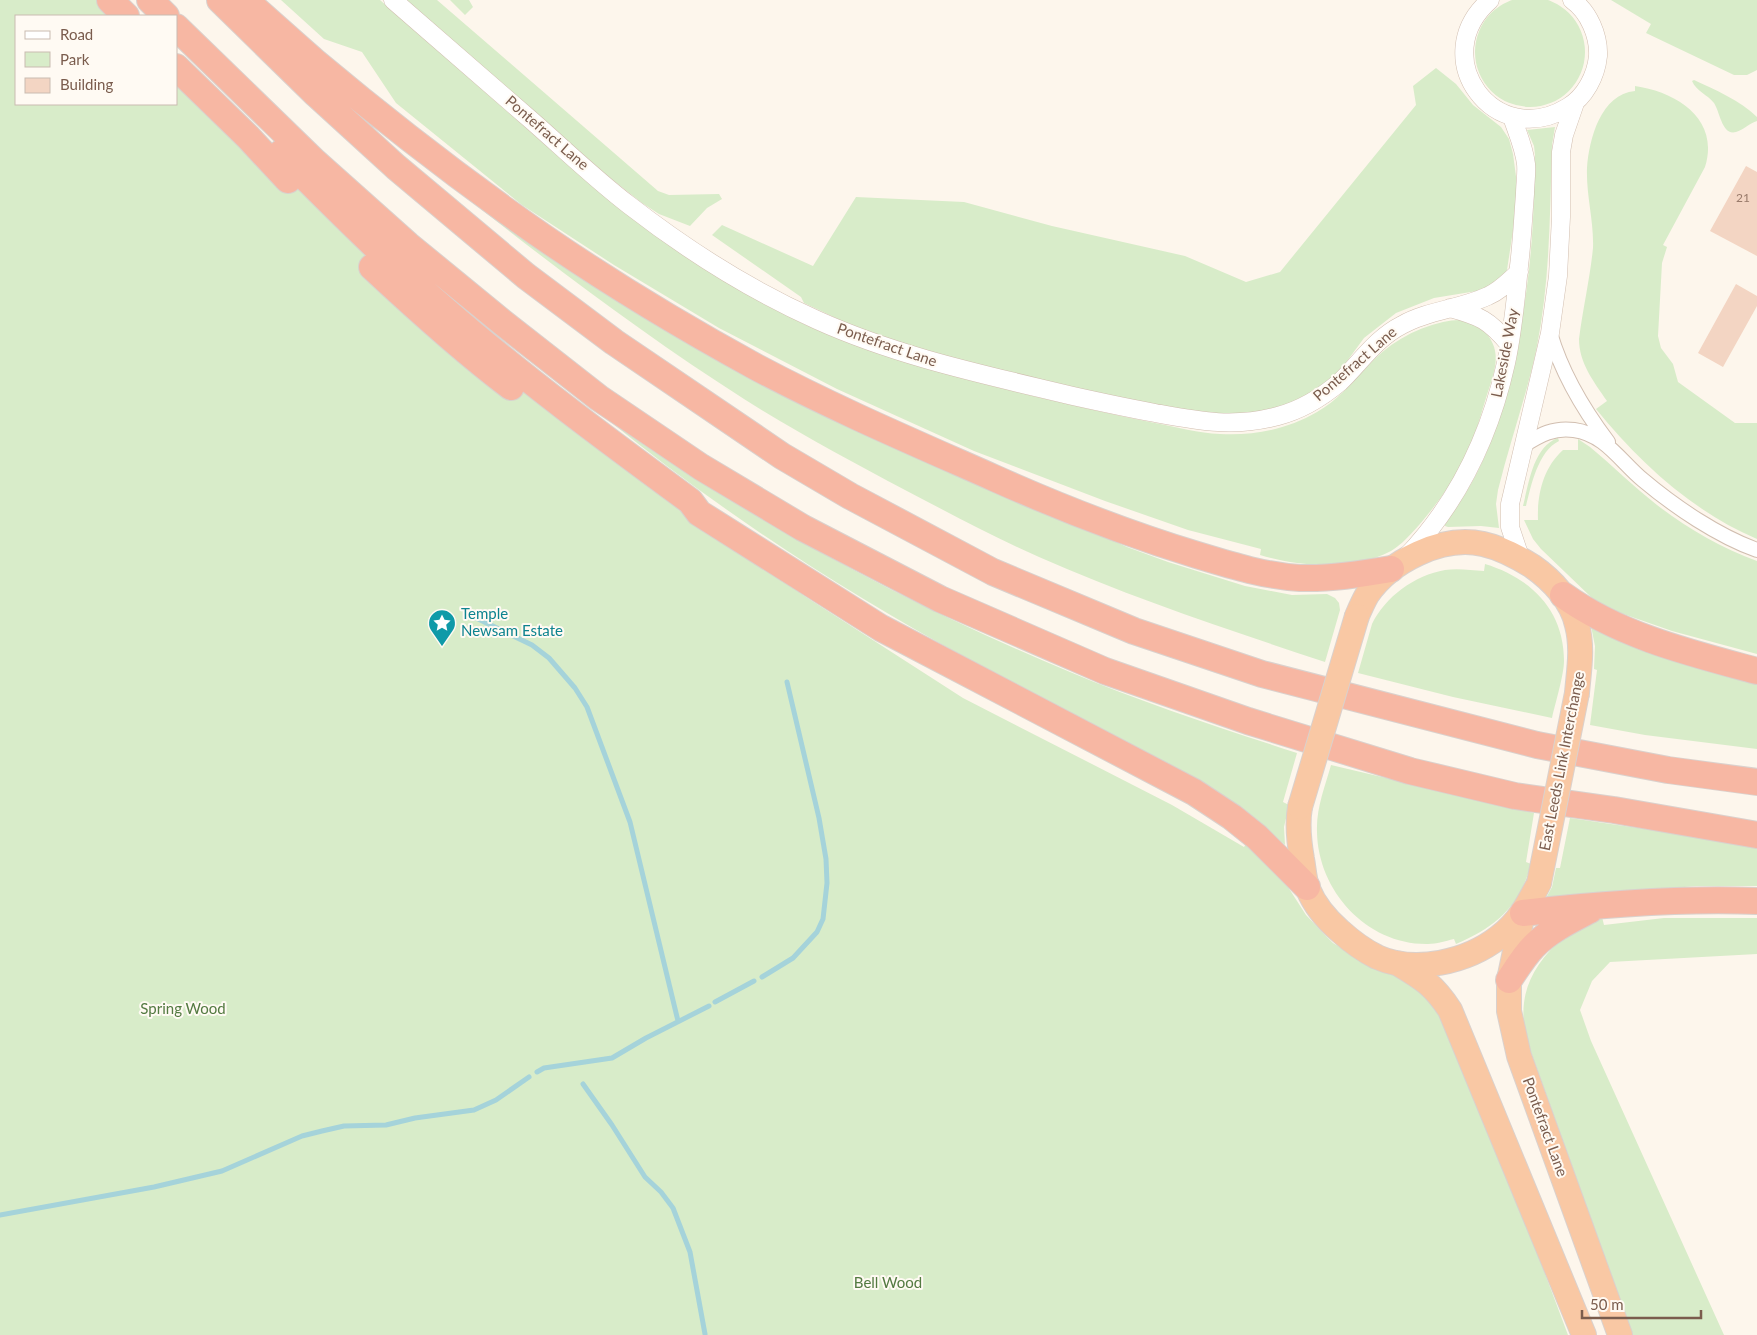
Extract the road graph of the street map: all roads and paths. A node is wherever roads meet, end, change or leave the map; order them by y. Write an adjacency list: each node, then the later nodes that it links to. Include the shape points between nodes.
1 (110, 0): 9 (highway)
2 (134, 0): 10 (highway)
3 (150, 0): 11 (highway)
4 (220, 0): 29 (highway, via 396,167 526,276 614,342 782,456 993,572 1134,631 1262,674 1537,746 1668,770)
5 (245, 0): 26 (highway, via 411,140 506,211 664,315 758,368 1036,496 1161,544 1233,565 1300,578)
6 (393, 0): 18 (street, Pontefract Lane, via 628,204 710,262 819,321 945,366 1110,404 1210,423 1234,423 1277,416 1319,398 1397,327)
7 (1490, 0): 16 (street, via 1478,10 1468,29 1464,49 1466,69 1474,88 1484,100)
8 (1572, 0): 15 (street, via 1589,19 1596,37 1598,56 1594,75)
9 (125, 15)
10 (145, 15)
11 (165, 15)
12 (178, 29): 30 (highway, via 315,162 408,245 599,398 701,467 803,528 940,599 1105,671 1248,721 1410,771 1515,796)
13 (178, 49): 23 (highway, via 338,209 445,310 527,378 690,501)
14 (178, 69): 23 (highway, via 248,137 353,249 476,360 676,508)
15 (1575, 103): 16 (street, via 1556,115 1534,119); 19 (street, via 1561,152 1558,276)
16 (1512, 117): 17 (street, Lakeside Way, via 1526,164)
17 (1519, 272): 18 (street, Pontefract Lane, via 1488,296); 20 (street, Lakeside Way)
18 (1450, 308): 20 (street, via 1485,320)
19 (1550, 333): 21 (street); 22 (street, via 1565,374 1581,404)
20 (1509, 344): 26 (street, Lakeside Way, via 1498,395 1465,477 1420,542)
21 (1524, 446): 22 (street, via 1545,432 1575,430 1595,437); 25 (street, via 1510,504 1510,527)
22 (1616, 453): 24 (street, via 1642,480 1671,502)
23 (699, 513): 31 (highway, via 881,628 1194,792 1257,837)
24 (1757, 550)
25 (1522, 560): 26 (highway, East Leeds Link Interchange, via 1504,550 1470,542 1446,544 1415,555); 27 (highway, East Leeds Link Interchange, via 1541,572)
26 (1395, 567): 31 (highway, East Leeds Link Interchange, bridge, via 1366,597 1357,616 1300,807 1299,833)
27 (1563, 594): 28 (highway, via 1578,606 1624,630); 34 (highway, East Leeds Link Interchange, bridge, via 1577,623 1582,650 1577,694 1539,883)
28 (1757, 671)
29 (1757, 782)
30 (1757, 835)
31 (1307, 887): 35 (highway, East Leeds Link Interchange, via 1329,922 1351,942)
32 (1757, 901): 33 (highway, via 1702,899)
33 (1600, 905): 34 (highway); 36 (highway, via 1535,944)
34 (1523, 913): 35 (highway, East Leeds Link Interchange, via 1500,937 1467,955 1446,962); 36 (highway, Pontefract Lane)
35 (1396, 963): 37 (highway, via 1424,979 1450,1010)
36 (1509, 980): 38 (highway, Pontefract Lane, via 1510,1012 1519,1056)
37 (1584, 1335)
38 (1620, 1335)

